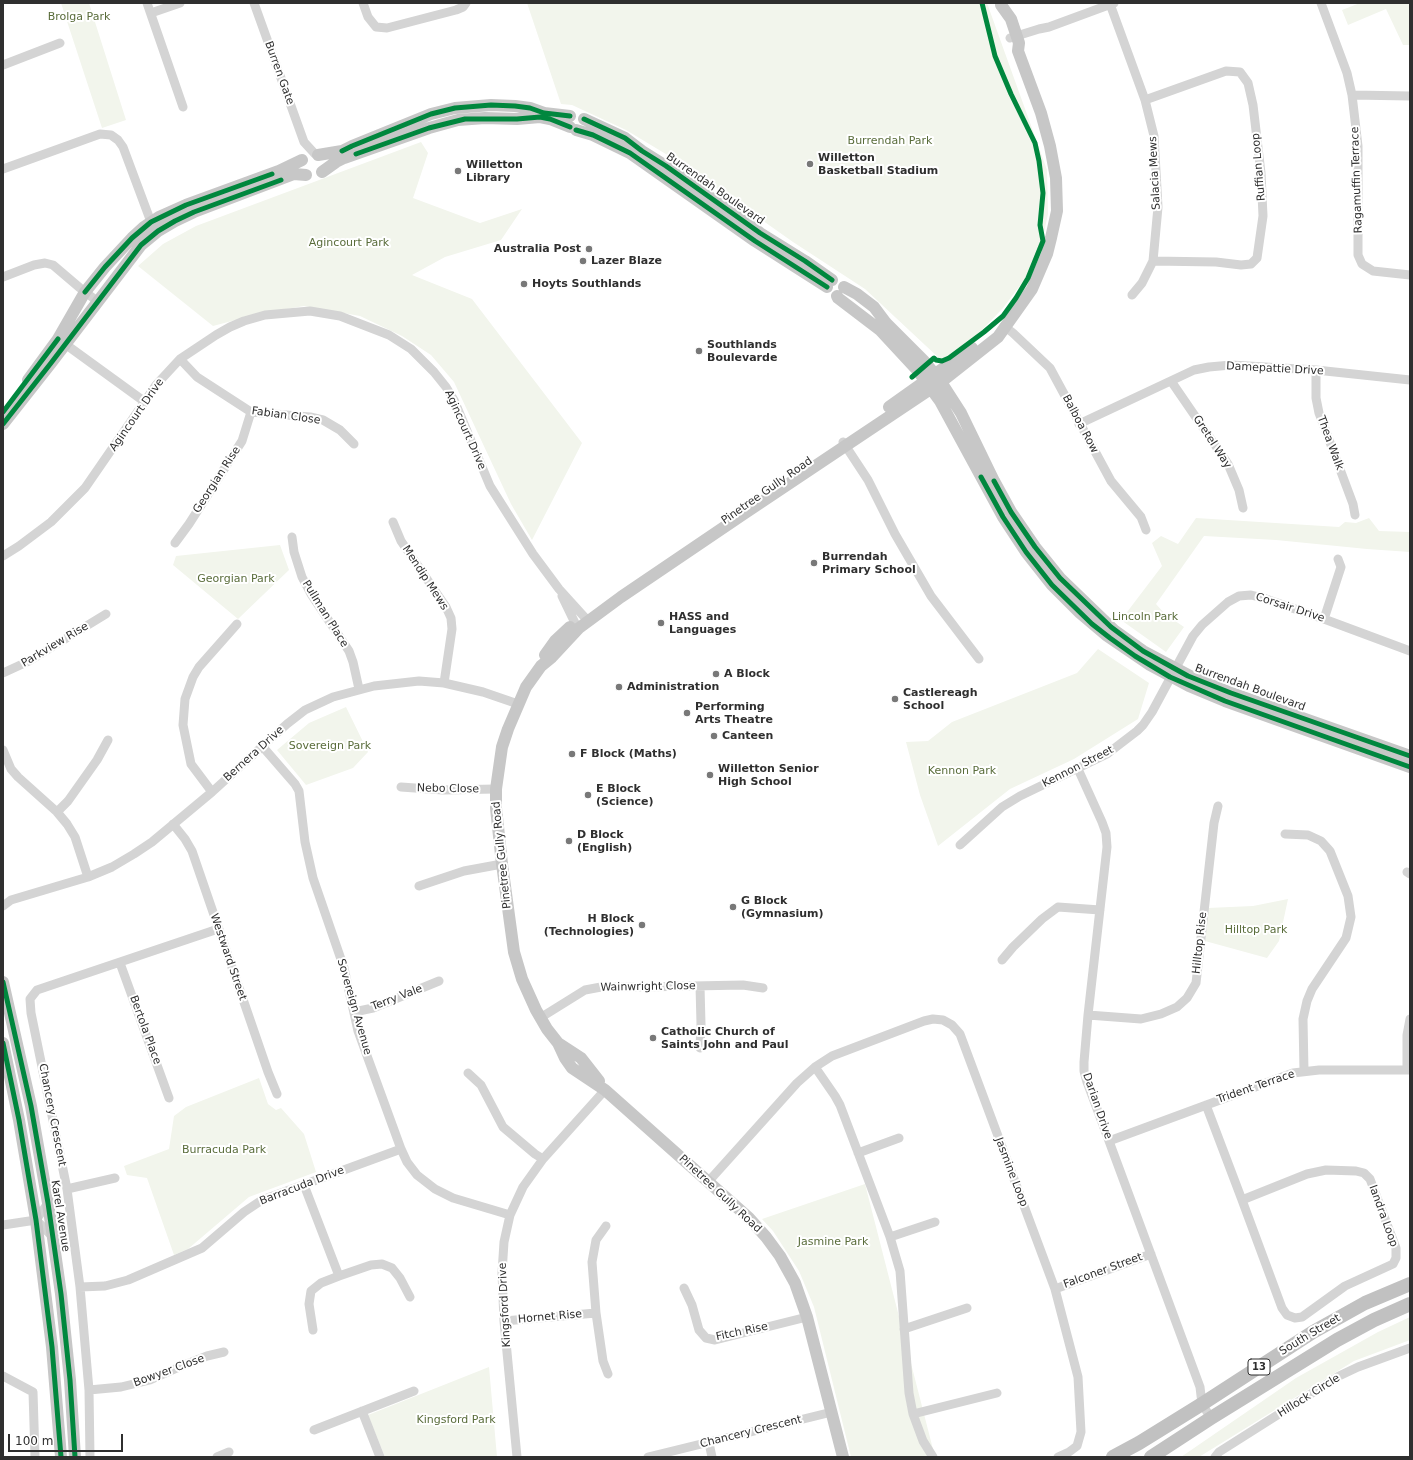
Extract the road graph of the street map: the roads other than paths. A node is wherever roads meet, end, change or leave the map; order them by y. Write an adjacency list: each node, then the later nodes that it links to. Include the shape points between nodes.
1 (147, 3): 9 (street)
2 (180, 3): 9 (street)
3 (254, 3): 18 (street, Burren Gate)
4 (363, 3): 5 (street, via 368,17 376,27 387,28 456,10)
5 (466, 3)
6 (1321, 3): 13 (street, Ragamuffin Terrace, via 1348,73)
7 (1001, 4): 11 (main road, Pinetree Gully Road, via 1011,19)
8 (1112, 4): 11 (street, via 1039,29); 15 (street, Salacia Mews)
9 (151, 13): 16 (street)
10 (60, 43): 12 (street)
11 (1015, 43): 30 (main road, Pinetree Gully Road, via 1050,146 1056,178 1057,211 1047,254 1034,283 1020,308)
12 (3, 65)
13 (1352, 95): 14 (street); 25 (street, Ragamuffin Terrace, via 1358,146 1358,255 1362,264 1373,271)
14 (1410, 96)
15 (1145, 100): 24 (street, Salacia Mews, via 1154,136 1158,207); 24 (street, Ruffian Loop, via 1226,70 1240,72 1248,83 1254,105 1261,173 1263,216 1257,258 1251,264)
16 (183, 107)
17 (572, 124): 18 (main road, Burrendah Boulevard, via 530,108 491,105 455,108 431,114 342,151); 20 (main road, Burrendah Boulevard, via 540,117 458,120 344,158); 23 (main road, Burrendah Boulevard, via 630,153 755,241); 23 (main road, Burrendah Boulevard, via 577,114 581,115 584,119 625,138 760,233)
18 (310, 157): 20 (main road, via 324,162); 21 (main road, via 301,170); 22 (main road, Burrendah Boulevard, via 186,205)
19 (3, 169): 22 (street, via 100,134 112,135 123,147)
20 (322, 172): 21 (main road, via 316,177)
21 (306, 175): 22 (main road, Burrendah Boulevard, via 288,177)
22 (155, 227): 27 (main road, Burrendah Boulevard, via 130,240); 29 (main road, Burrendah Boulevard)
23 (792, 259): 35 (main road, Burrendah Boulevard, via 830,284 830,294 840,291 838,298 880,330)
24 (1153, 261): 28 (street, Salacia Mews)
25 (1410, 275)
26 (3, 277): 27 (street, via 45,263 53,265)
27 (85, 292): 29 (street); 31 (main road, Burrendah Boulevard)
28 (1132, 295)
29 (97, 301): 31 (main road, Burrendah Boulevard)
30 (1004, 326): 35 (main road, Pinetree Gully Road, via 998,337); 41 (street, Balboa Row, via 1050,368)
31 (62, 342): 37 (street); 38 (main road, Burrendah Boulevard); 40 (main road, Burrendah Boulevard)
32 (180, 359): 37 (street, Agincourt Drive, via 156,385); 39 (street, Fabian Close, via 197,377); 54 (street, Agincourt Drive, via 230,327 265,315 310,312 340,316 389,334 400,341 421,358 446,387 490,486 533,554)
33 (1316, 370): 34 (street, Damepattie Drive); 36 (street, Damepattie Drive, via 1230,365 1194,370); 45 (street, Thea Walk, via 1318,413)
34 (1410, 380)
35 (933, 381): 43 (main road, Pinetree Gully Road); 54 (main road, Pinetree Gully Road, via 728,518); 58 (main road, Burrendah Boulevard, via 950,419 1003,517 1052,585 1110,638 1135,656)
36 (1171, 381): 41 (street, Damepattie Drive); 44 (street, Gretel Way, via 1228,464)
37 (145, 402): 50 (street, Agincourt Drive, via 85,488 52,522)
38 (3, 412)
39 (251, 412): 42 (street, Fabian Close, via 324,420 347,435); 49 (street, Georgian Rise, via 242,441)
40 (3, 424)
41 (1079, 424): 47 (street, Balboa Row, via 1111,481 1141,517)
42 (354, 444)
43 (845, 444): 54 (main road, Pinetree Gully Road); 57 (street, via 868,480 895,534 931,596)
44 (1243, 508)
45 (1355, 515)
46 (393, 522): 60 (street, Mendip Mews, via 401,541 451,618 452,630)
47 (1146, 530)
48 (292, 537): 61 (street, Pullman Place, via 302,577 349,651)
49 (175, 543)
50 (3, 556)
51 (1338, 559): 53 (street, via 1341,567)
52 (106, 614): 59 (street, Parkview Rise, via 28,662)
53 (1324, 619): 56 (street, Corsair Drive); 58 (street, Corsair Drive, via 1263,598 1252,595 1240,596 1228,602 1202,625 1193,636)
54 (582, 622): 62 (main road, Pinetree Gully Road, via 541,666)
55 (237, 624): 71 (street, via 199,667 185,699 183,725 191,764)
56 (1410, 651)
57 (979, 659)
58 (1173, 673): 66 (main road, Burrendah Boulevard, via 1194,678); 67 (main road, Burrendah Boulevard, via 1226,701); 68 (street, Kennon Street, via 1143,725 1122,744)
59 (3, 674)
60 (444, 683): 61 (street, Bernera Drive, via 394,683); 62 (street, Bernera Drive)
61 (360, 689): 64 (street, Bernera Drive, via 333,697 305,710)
62 (518, 704): 70 (main road, Pinetree Gully Road, via 502,747)
63 (108, 740): 73 (street, via 68,801)
64 (262, 746): 71 (street, Bernera Drive); 90 (street, Sovereign Avenue, via 299,791 308,858 344,968)
65 (3, 750): 73 (street, via 18,778)
66 (1410, 756)
67 (1410, 767)
68 (1078, 769): 76 (street, Kennon Street, via 1002,807); 82 (street, Darian Drive, via 1106,834 1107,847)
69 (401, 787): 70 (street, Nebo Close, via 443,790)
70 (496, 789): 77 (main road, Pinetree Gully Road)
71 (212, 792): 74 (street, Bernera Drive)
72 (1218, 806): 91 (street, Hilltop Rise, via 1196,983 1188,998 1177,1007 1141,1019)
73 (57, 812): 78 (street, via 75,837)
74 (172, 824): 78 (street, Bernera Drive, via 134,854); 83 (street, Westward Street, via 192,851)
75 (1285, 834): 98 (street, via 1308,835 1321,841 1330,851 1348,896 1351,917 1346,938 1312,989 1307,1002 1303,1019)
76 (960, 845)
77 (502, 864): 79 (street, via 464,871); 92 (main road, Pinetree Gully Road, via 514,952 524,984)
78 (88, 877): 80 (street, Bernera Drive)
79 (419, 886)
80 (7, 900): 81 (street, Bernera Drive)
81 (3, 906)
82 (1100, 910): 84 (street, via 1058,907 1042,919); 91 (street, Darian Drive)
83 (218, 929): 85 (street, Chancery Crescent); 101 (street, Westward Street)
84 (1002, 960)
85 (120, 963): 102 (street, Bertola Place); 112 (street, Chancery Crescent, via 37,990 30,999)
86 (439, 981): 90 (street, Terry Vale, via 373,1008)
87 (3, 982): 114 (main road, Karel Avenue, via 31,1106)
88 (700, 986): 89 (street, Wainwright Close, via 743,985); 92 (street, Wainwright Close, via 601,987 585,990); 95 (street)
89 (763, 988)
90 (354, 1012): 106 (street, Sovereign Avenue, via 358,1031)
91 (1088, 1015): 105 (street, Darian Drive, via 1084,1071)
92 (540, 1018): 100 (main road, Pinetree Gully Road, via 572,1068)
93 (1410, 1019): 97 (street, via 1407,1035)
94 (3, 1044): 116 (main road)
95 (700, 1048)
96 (815, 1067): 107 (street, via 840,1105); 110 (street, Jasmine Loop, via 797,1083); 127 (street, Jasmine Loop, via 832,1056 924,1021 943,1020 952,1025 960,1034)
97 (1408, 1070): 98 (street, Trident Terrace)
98 (1304, 1071): 103 (street, Trident Terrace, via 1282,1076)
99 (468, 1073): 108 (street, via 481,1085 503,1127)
100 (605, 1090): 108 (street, Kingsford Drive); 110 (main road, Pinetree Gully Road)
101 (277, 1094)
102 (169, 1098)
103 (1206, 1105): 105 (street, Trident Terrace); 113 (street, Iandra Loop)
104 (899, 1138): 107 (street)
105 (1108, 1141): 122 (street, Darian Drive)
106 (401, 1149): 111 (street, Barracuda Drive); 115 (street, Sovereign Avenue, via 417,1175 434,1189 453,1198)
107 (858, 1153): 121 (street)
108 (543, 1159): 115 (street, Kingsford Drive, via 522,1187)
109 (115, 1178): 112 (street)
110 (708, 1182): 132 (main road, Pinetree Gully Road, via 749,1218 773,1246 795,1283)
111 (304, 1185): 123 (street); 125 (street, Barracuda Drive, via 254,1204 202,1248 128,1280 105,1286)
112 (67, 1189): 125 (street, Chancery Crescent)
113 (1242, 1200): 113 (street, Iandra Loop, via 1282,1308 1287,1315 1294,1318 1302,1316 1345,1286 1393,1264 1396,1258 1396,1248 1370,1179 1364,1173 1326,1170 1307,1174)
114 (48, 1203): 116 (street); 120 (main road, Karel Avenue)
115 (510, 1215): 133 (street, Kingsford Drive, via 502,1258)
116 (36, 1220): 118 (street); 120 (street); 152 (main road, via 46,1294)
117 (935, 1222): 121 (street)
118 (3, 1225)
119 (606, 1226): 131 (street, Hornet Rise, via 596,1240 592,1262)
120 (53, 1237): 153 (main road, Karel Avenue, via 70,1380)
121 (890, 1237): 134 (street, via 900,1271)
122 (1151, 1254): 127 (street, Falconer Street); 143 (street, Darian Drive)
123 (339, 1276): 128 (street, via 382,1264 392,1268); 135 (street, via 321,1283 311,1291 309,1304)
124 (1410, 1284): 143 (highway, South Street / 13, via 1365,1303 1313,1332)
125 (80, 1287): 140 (street, Chancery Crescent)
126 (684, 1288): 132 (street, Fitch Rise, via 699,1330 706,1338 715,1340)
127 (1055, 1289): 162 (street, Jasmine Loop, via 1078,1377 1081,1432 1077,1446)
128 (410, 1297)
129 (1410, 1304): 147 (highway, South Street / 13, via 1338,1340)
130 (967, 1308): 134 (street)
131 (596, 1313): 133 (street, Hornet Rise); 138 (street, Hornet Rise, via 603,1361)
132 (807, 1317): 145 (main road, Pinetree Gully Road)
133 (504, 1321): 157 (street, Kingsford Drive)
134 (904, 1329): 146 (street)
135 (313, 1330)
136 (1409, 1350): 165 (street, Hillock Circle, via 1339,1376)
137 (224, 1352): 140 (street, Bowyer Close, via 207,1356 150,1380 121,1387)
138 (608, 1374)
139 (3, 1376): 151 (street, via 33,1392)
140 (89, 1390): 154 (street, Chancery Crescent)
141 (414, 1391): 144 (street)
142 (997, 1393): 146 (street)
143 (1206, 1402): 147 (street, Darian Drive); 163 (highway, South Street / 13)
144 (362, 1411): 148 (street); 156 (street)
145 (832, 1412): 149 (street, Chancery Crescent); 160 (main road, Pinetree Gully Road)
146 (913, 1414): 161 (street, via 923,1441)
147 (1215, 1416): 164 (highway, South Street / 13)
148 (314, 1430)
149 (709, 1443): 158 (street, Chancery Crescent); 159 (street)
150 (229, 1452): 155 (street)
151 (35, 1457)
152 (61, 1457)
153 (76, 1457)
154 (90, 1457)
155 (217, 1457)
156 (380, 1457)
157 (517, 1457)
158 (648, 1457)
159 (712, 1457)
160 (843, 1457)
161 (933, 1457)
162 (1058, 1457)
163 (1113, 1457)
164 (1151, 1457)
165 (1215, 1457)

